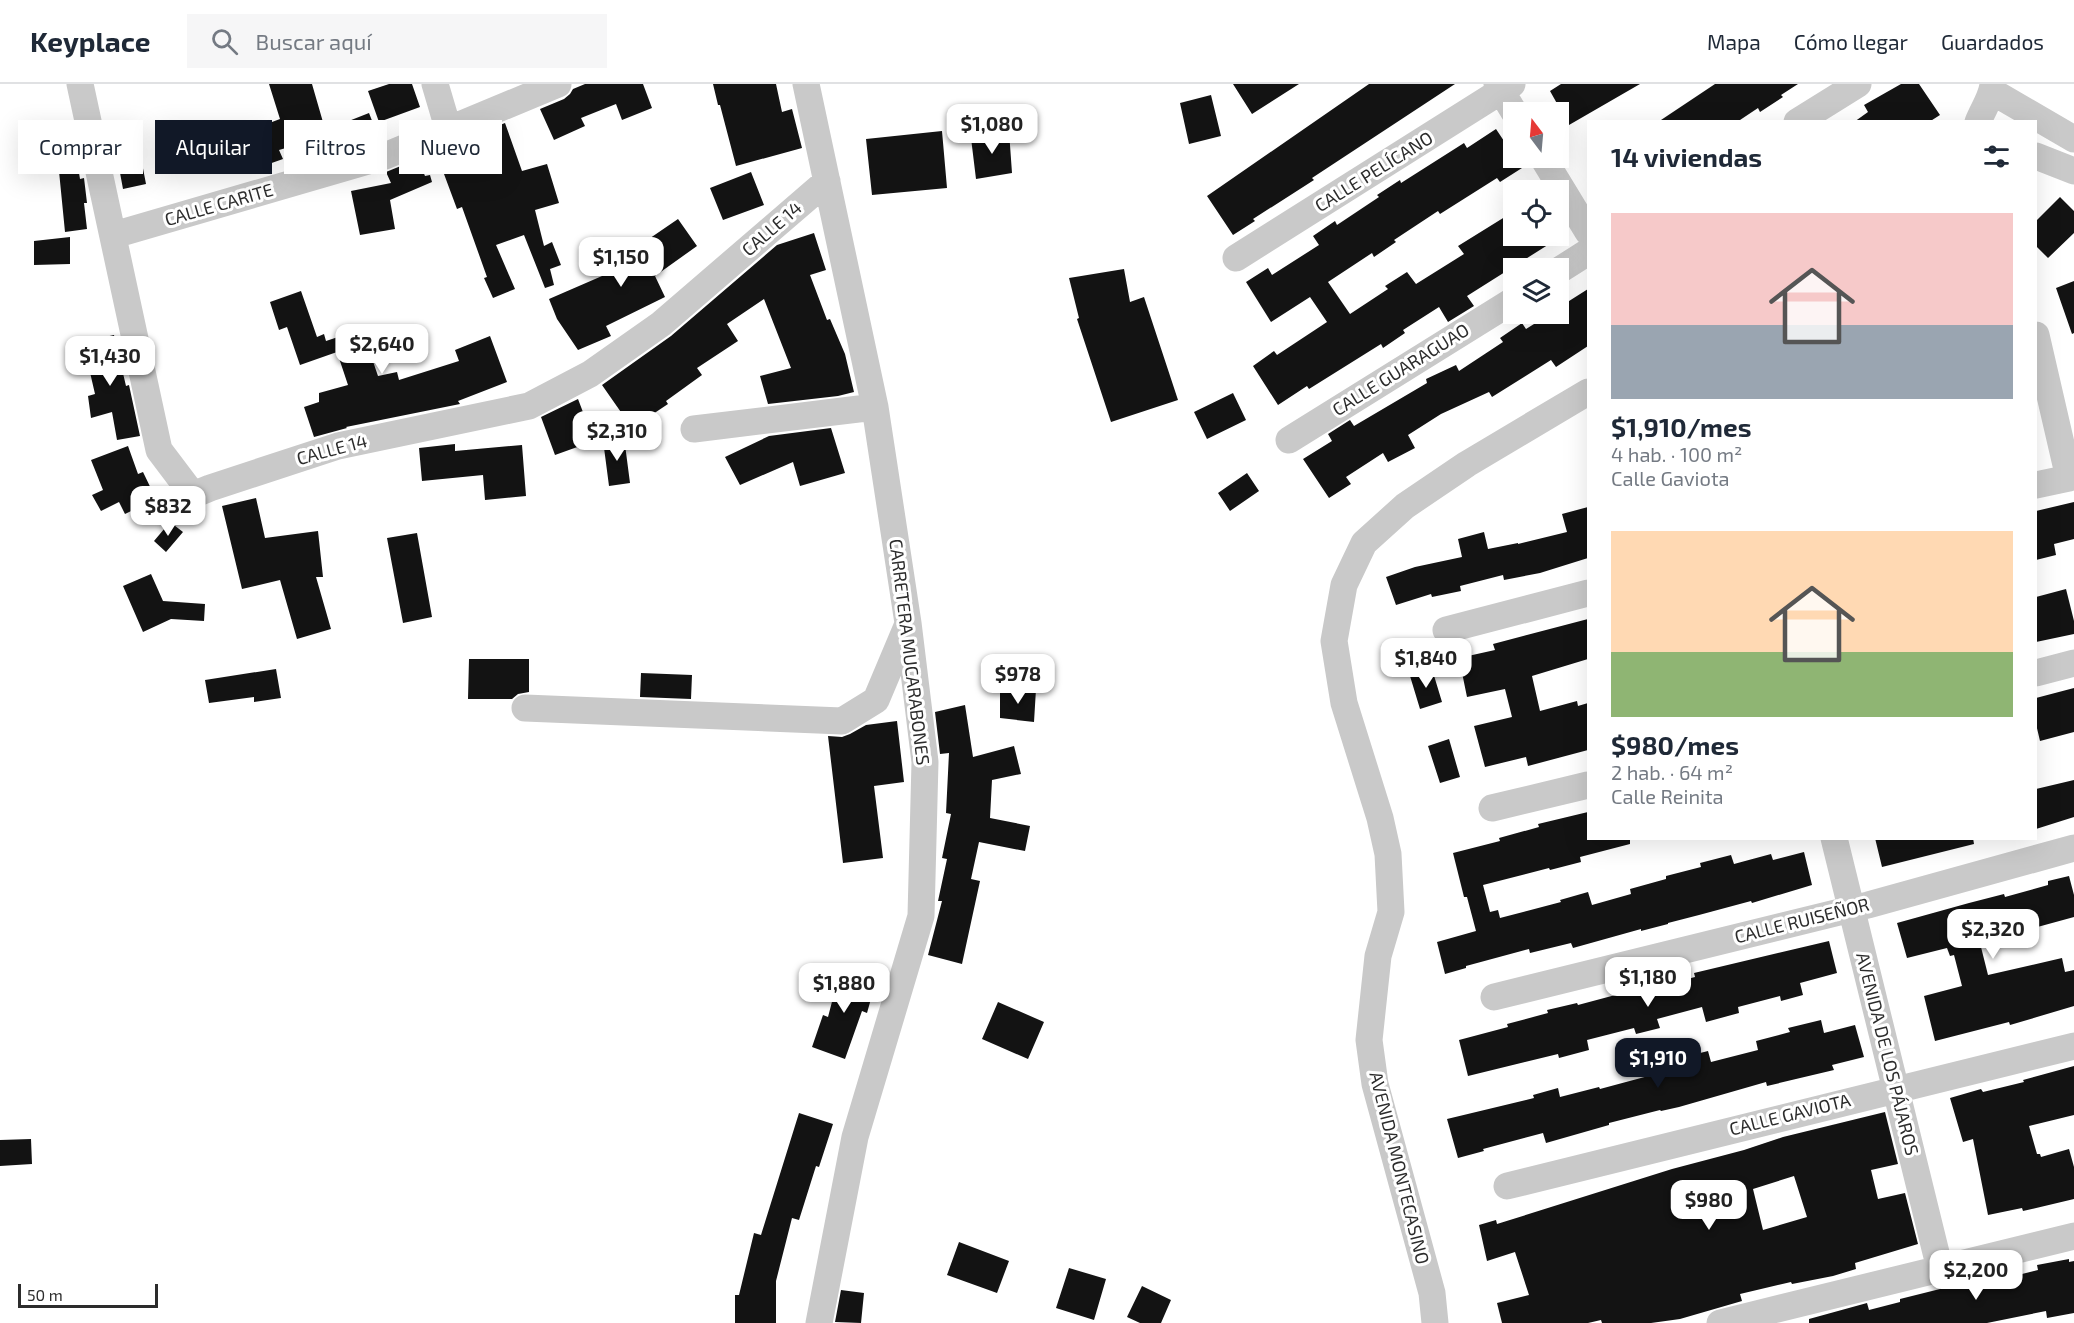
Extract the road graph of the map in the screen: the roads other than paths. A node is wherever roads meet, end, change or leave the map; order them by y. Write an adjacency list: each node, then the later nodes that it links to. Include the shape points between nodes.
1 (80, 84): 22 (street, CALLE 14)
2 (435, 84): 9 (street)
3 (558, 84): 10 (street, CALLE CARITE)
4 (806, 84): 19 (street, CARRETERA MUCARABONES)
5 (1858, 84): 11 (street)
6 (1993, 88): 12 (street); 13 (street)
7 (1508, 91): 8 (street); 24 (street, CALLE PELÍCANO)
8 (1522, 102)
9 (446, 120)
10 (468, 120)
11 (1800, 120)
12 (1979, 120)
13 (2074, 139)
14 (399, 150): 22 (street, CALLE CARITE)
15 (2037, 156): 18 (street)
16 (1549, 168): 21 (street)
17 (1569, 168): 20 (street)
18 (2074, 171)
19 (827, 181): 22 (street, CALLE 14, via 661,324 590,374 529,406 338,446 194,495 159,450); 29 (street, CARRETERA MUCARABONES)
20 (1587, 196)
21 (1587, 230)
22 (114, 235)
23 (1587, 253): 25 (street)
24 (1236, 258)
25 (1569, 264)
26 (1503, 307): 31 (street, CALLE GUARAGUAO)
27 (2037, 339): 32 (street)
28 (1587, 393): 53 (street, AVENIDA MONTECASINO, via 1467,464 1405,506 1364,543 1344,585 1334,641 1344,703 1388,854 1391,912 1378,956 1369,1040 1375,1084 1432,1293)
29 (875, 407): 30 (street); 35 (street, CARRETERA MUCARABONES)
30 (694, 429)
31 (1289, 440)
32 (2072, 477): 33 (street)
33 (2037, 485)
34 (1587, 593): 36 (street)
35 (908, 623): 39 (street, via 876,700 842,721); 52 (street, CARRETERA MUCARABONES, via 925,762 921,916 855,1137)
36 (1446, 630)
37 (2074, 663): 38 (street)
38 (2037, 673)
39 (525, 708)
40 (1587, 784): 41 (street)
41 (1492, 808)
42 (1835, 840): 45 (street, AVENIDA DE LOS PÁJAROS)
43 (1851, 840): 45 (street, AVENIDA DE LOS PÁJAROS)
44 (2074, 848): 45 (street, CALLE RUISEÑOR)
45 (1860, 907): 46 (street, CALLE RUISEÑOR); 48 (street, AVENIDA DE LOS PÁJAROS)
46 (1494, 997)
47 (2074, 1046): 48 (street, CALLE GAVIOTA)
48 (1904, 1087): 49 (street, CALLE GAVIOTA); 51 (street, AVENIDA DE LOS PÁJAROS)
49 (1507, 1186)
50 (2074, 1236): 51 (street)
51 (1948, 1267): 54 (street)
52 (819, 1323)
53 (1435, 1323)
54 (1720, 1323)

